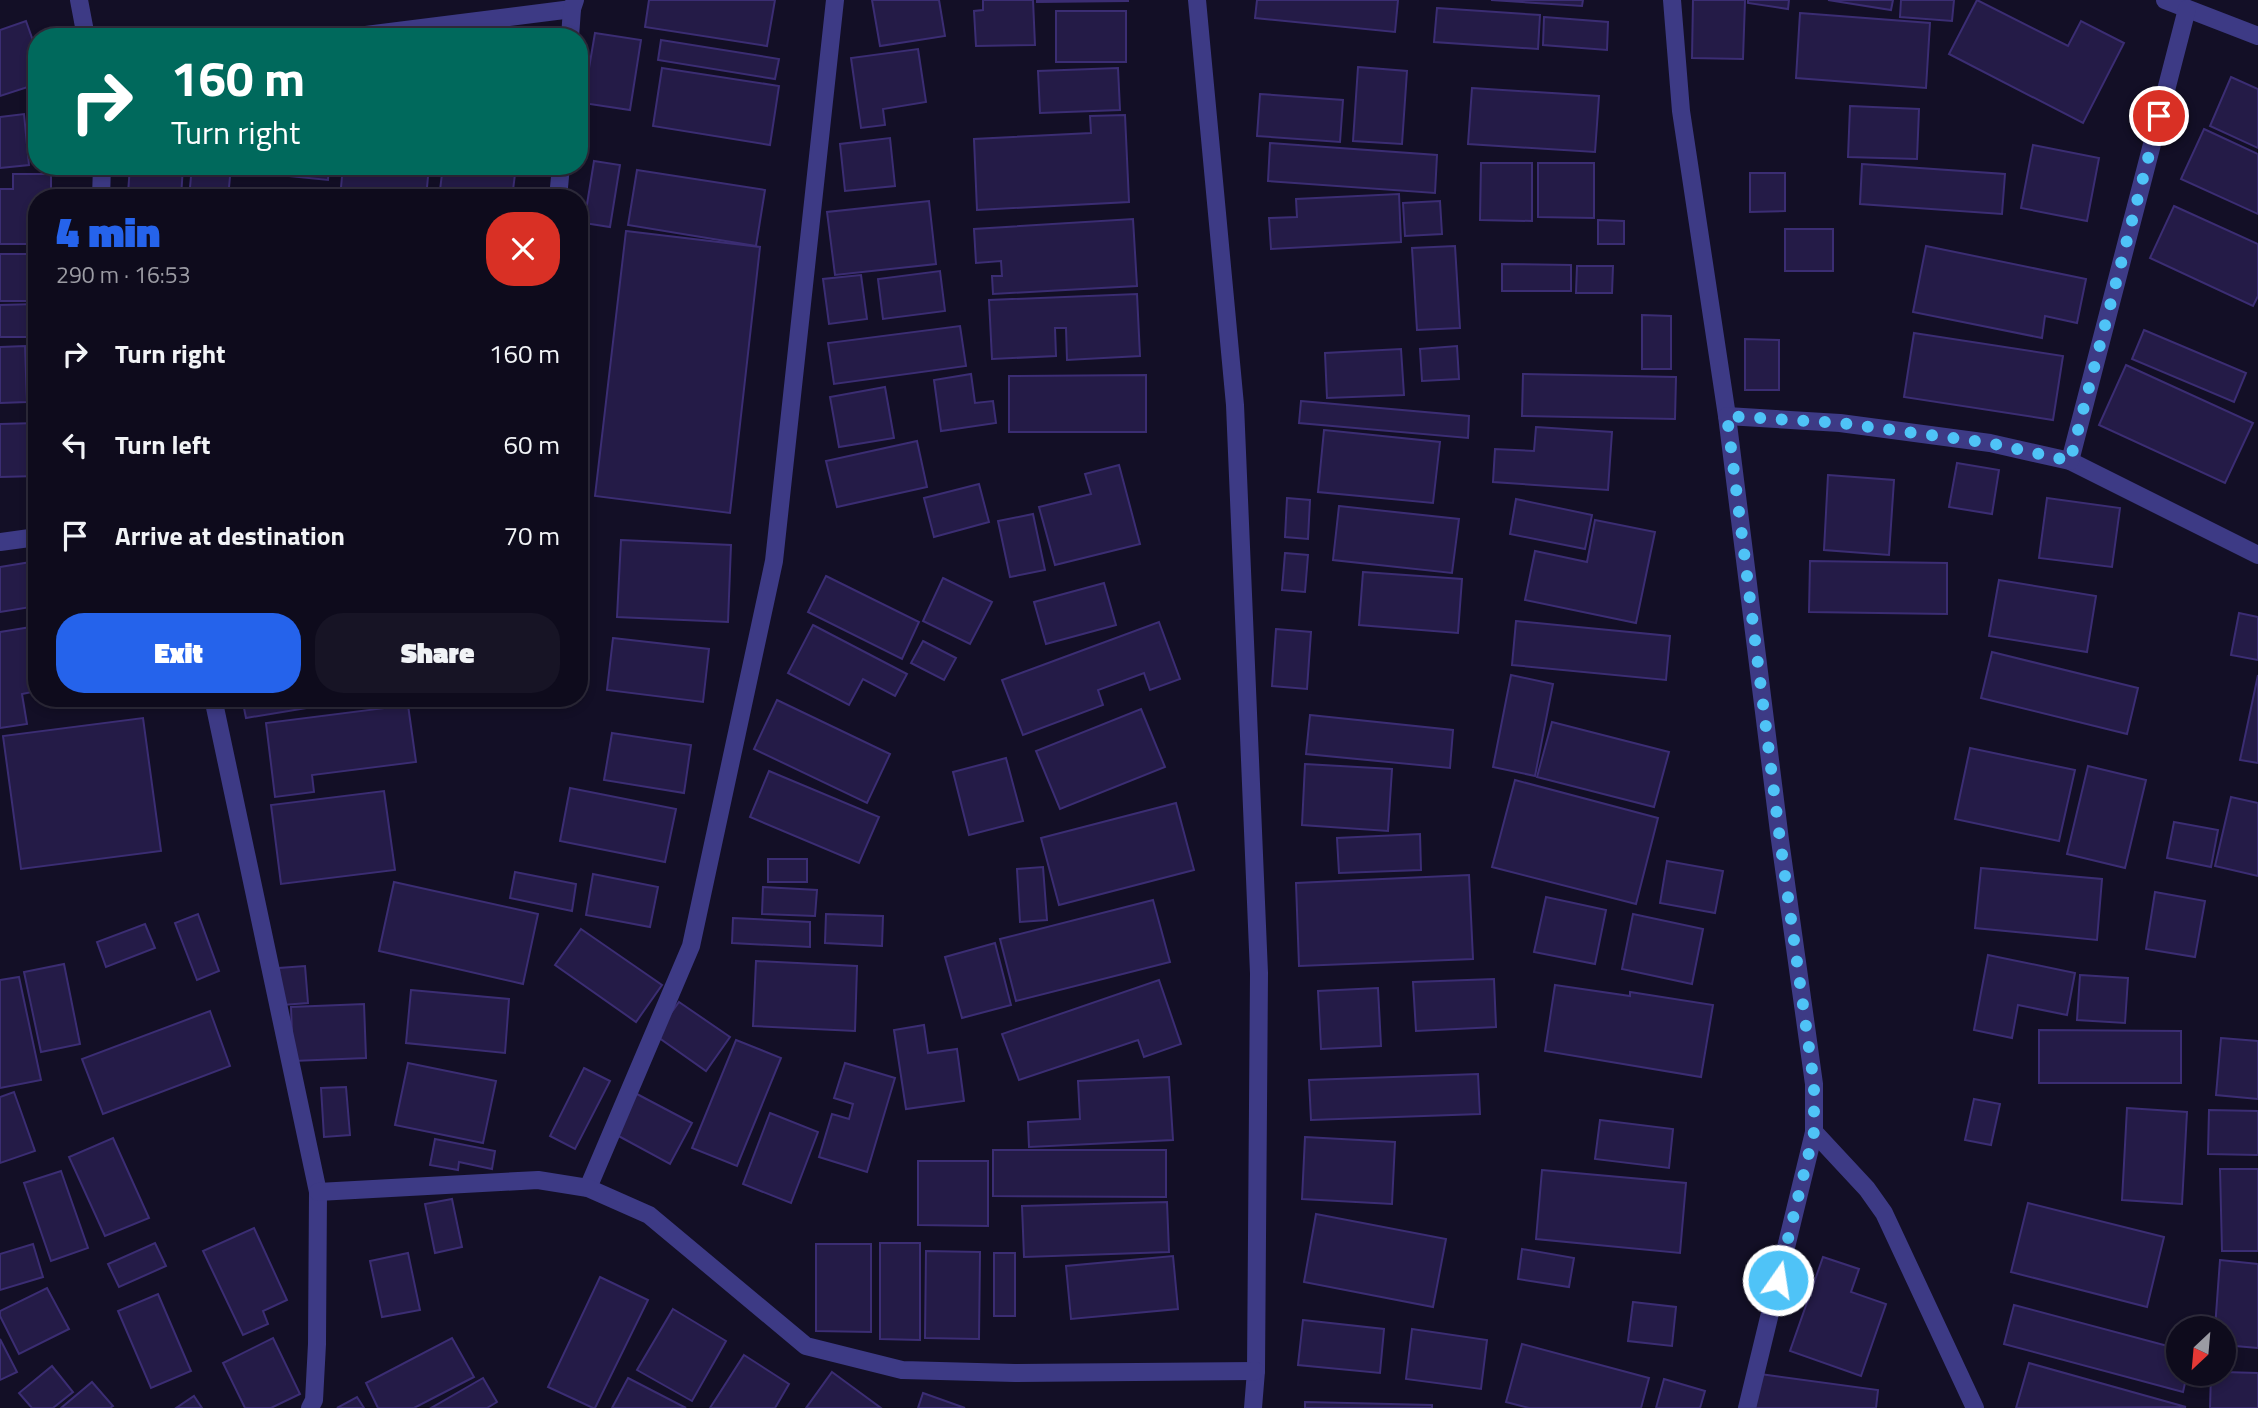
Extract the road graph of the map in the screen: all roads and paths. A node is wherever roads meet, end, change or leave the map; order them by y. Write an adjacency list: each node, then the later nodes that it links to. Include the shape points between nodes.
1 (79, 0): 8 (street)
2 (835, 0): 19 (street, via 774,561 691,946)
3 (1198, 0): 21 (street, via 1236,433 1259,973)
4 (1672, 0): 12 (street, via 1681,111)
5 (2165, 0): 7 (street)
6 (574, 5): 9 (street); 10 (street)
7 (2187, 9): 11 (street); 13 (street)
8 (84, 28)
9 (413, 28)
10 (571, 28)
11 (2258, 36)
12 (1727, 416): 13 (street, via 1840,423 1963,439); 18 (street, via 1814,1084)
13 (2070, 461): 16 (street)
14 (28, 538): 15 (street)
15 (0, 542)
16 (2258, 555)
17 (215, 707): 20 (street)
18 (1814, 1132): 24 (street); 25 (street, via 1884,1213)
19 (589, 1188): 20 (street, via 538,1180); 21 (street, via 649,1215 806,1346 902,1370)
20 (318, 1192): 22 (street, via 317,1344)
21 (1256, 1371): 23 (street)
22 (310, 1408)
23 (1253, 1408)
24 (1747, 1408)
25 (1975, 1408)

